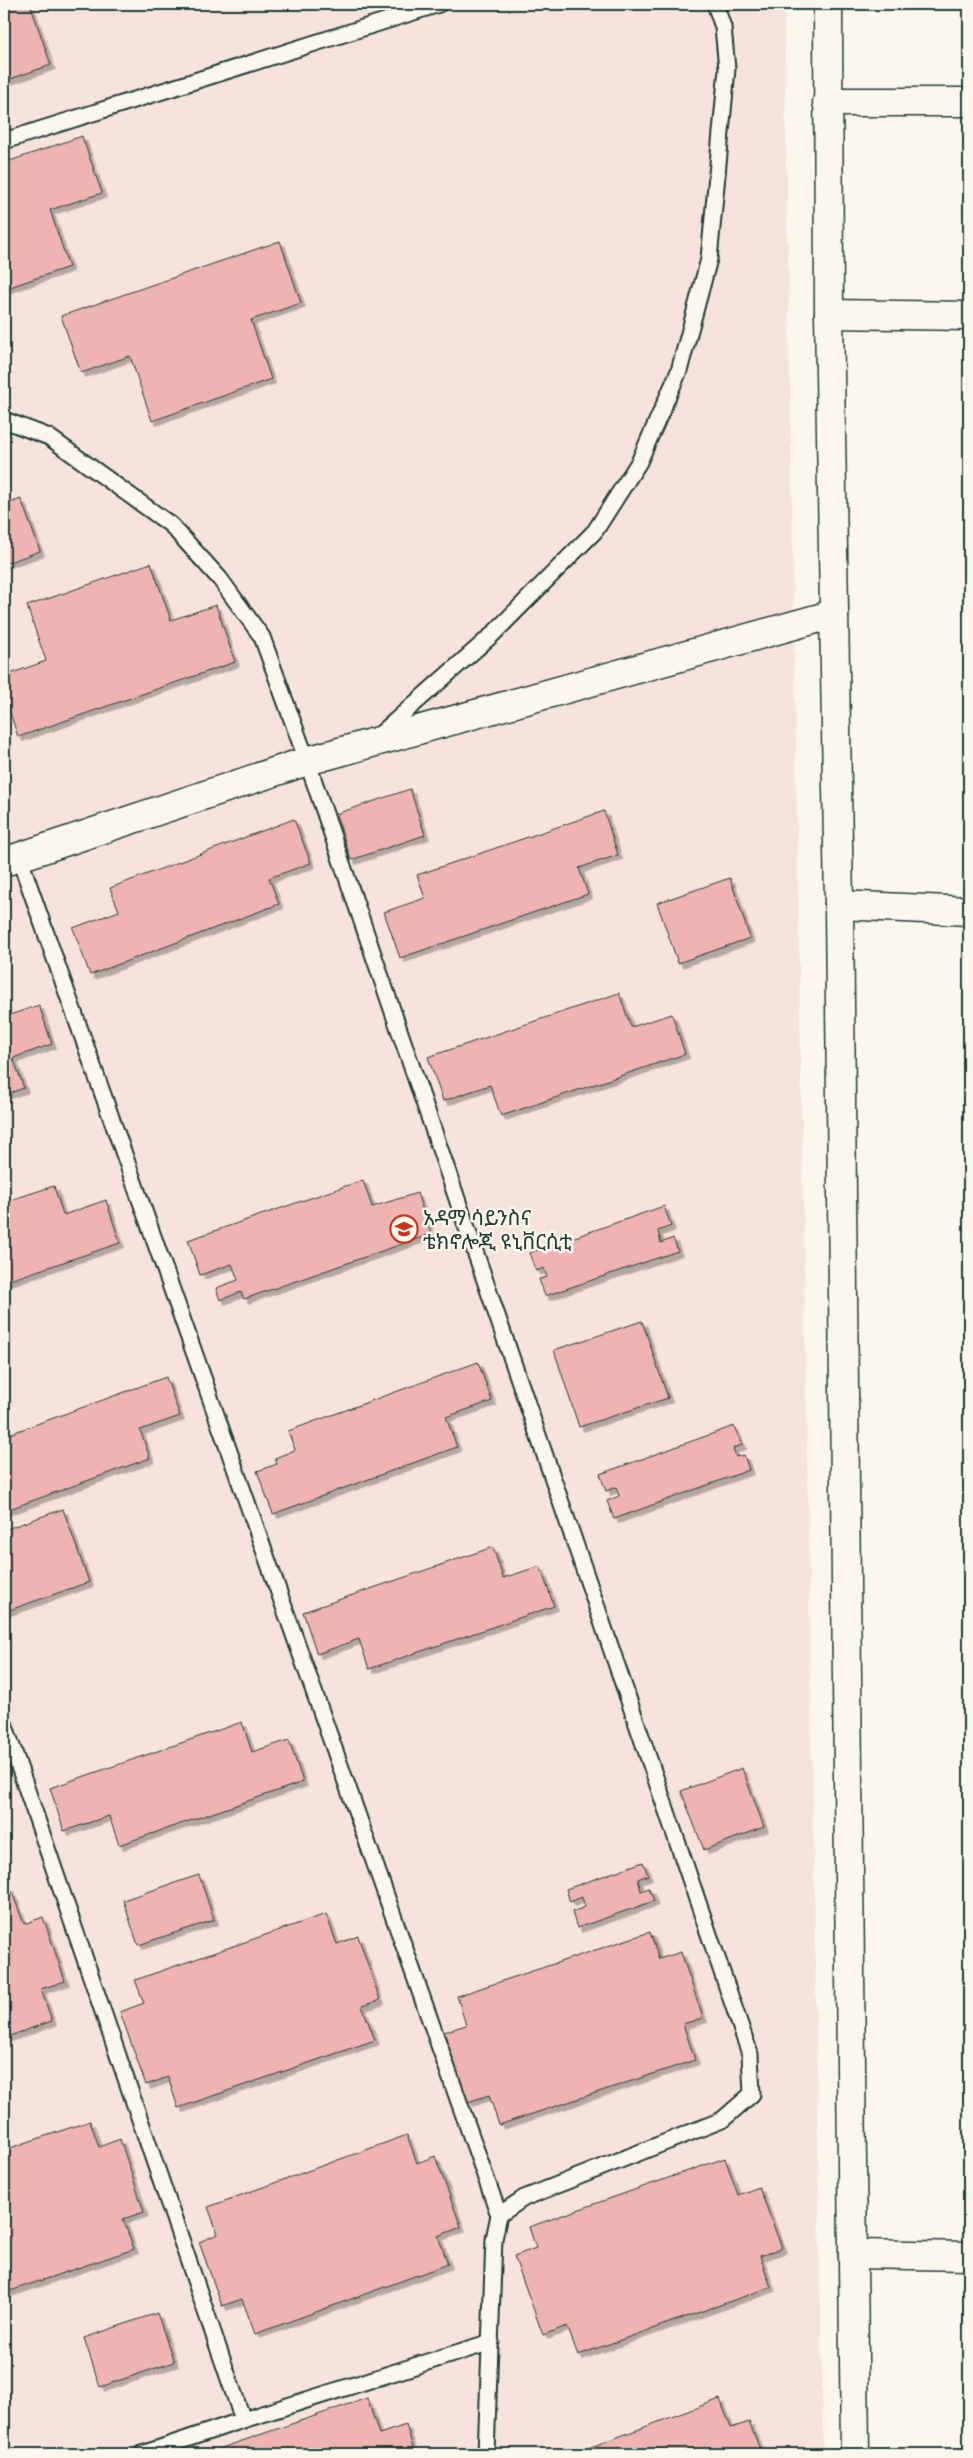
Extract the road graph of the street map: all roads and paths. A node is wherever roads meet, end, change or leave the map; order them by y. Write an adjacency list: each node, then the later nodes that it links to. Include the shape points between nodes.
1 (439, 4): 6 (lane)
2 (715, 4): 11 (lane, via 723,27 727,69 709,259 678,371 639,462 595,531 492,635)
3 (828, 4): 4 (street)
4 (827, 102): 5 (street); 7 (street)
5 (969, 102)
6 (4, 141)
7 (829, 314): 8 (street); 10 (street)
8 (969, 316)
9 (4, 420): 12 (lane, via 49,437 171,525 220,579 262,637)
10 (834, 614): 11 (street); 14 (street)
11 (372, 742): 12 (street)
12 (307, 761): 13 (street); 17 (lane, via 750,2054 752,2094 722,2120 524,2198)
13 (11, 860): 17 (lane)
14 (839, 905): 15 (street); 18 (street)
15 (969, 911)
16 (4, 1723): 21 (lane)
17 (499, 2215): 20 (lane, via 494,2239)
18 (853, 2254): 19 (street); 24 (street)
19 (969, 2256)
20 (491, 2342): 21 (lane); 23 (lane)
21 (243, 2420): 22 (lane)
22 (142, 2454)
23 (486, 2454)
24 (855, 2454)

